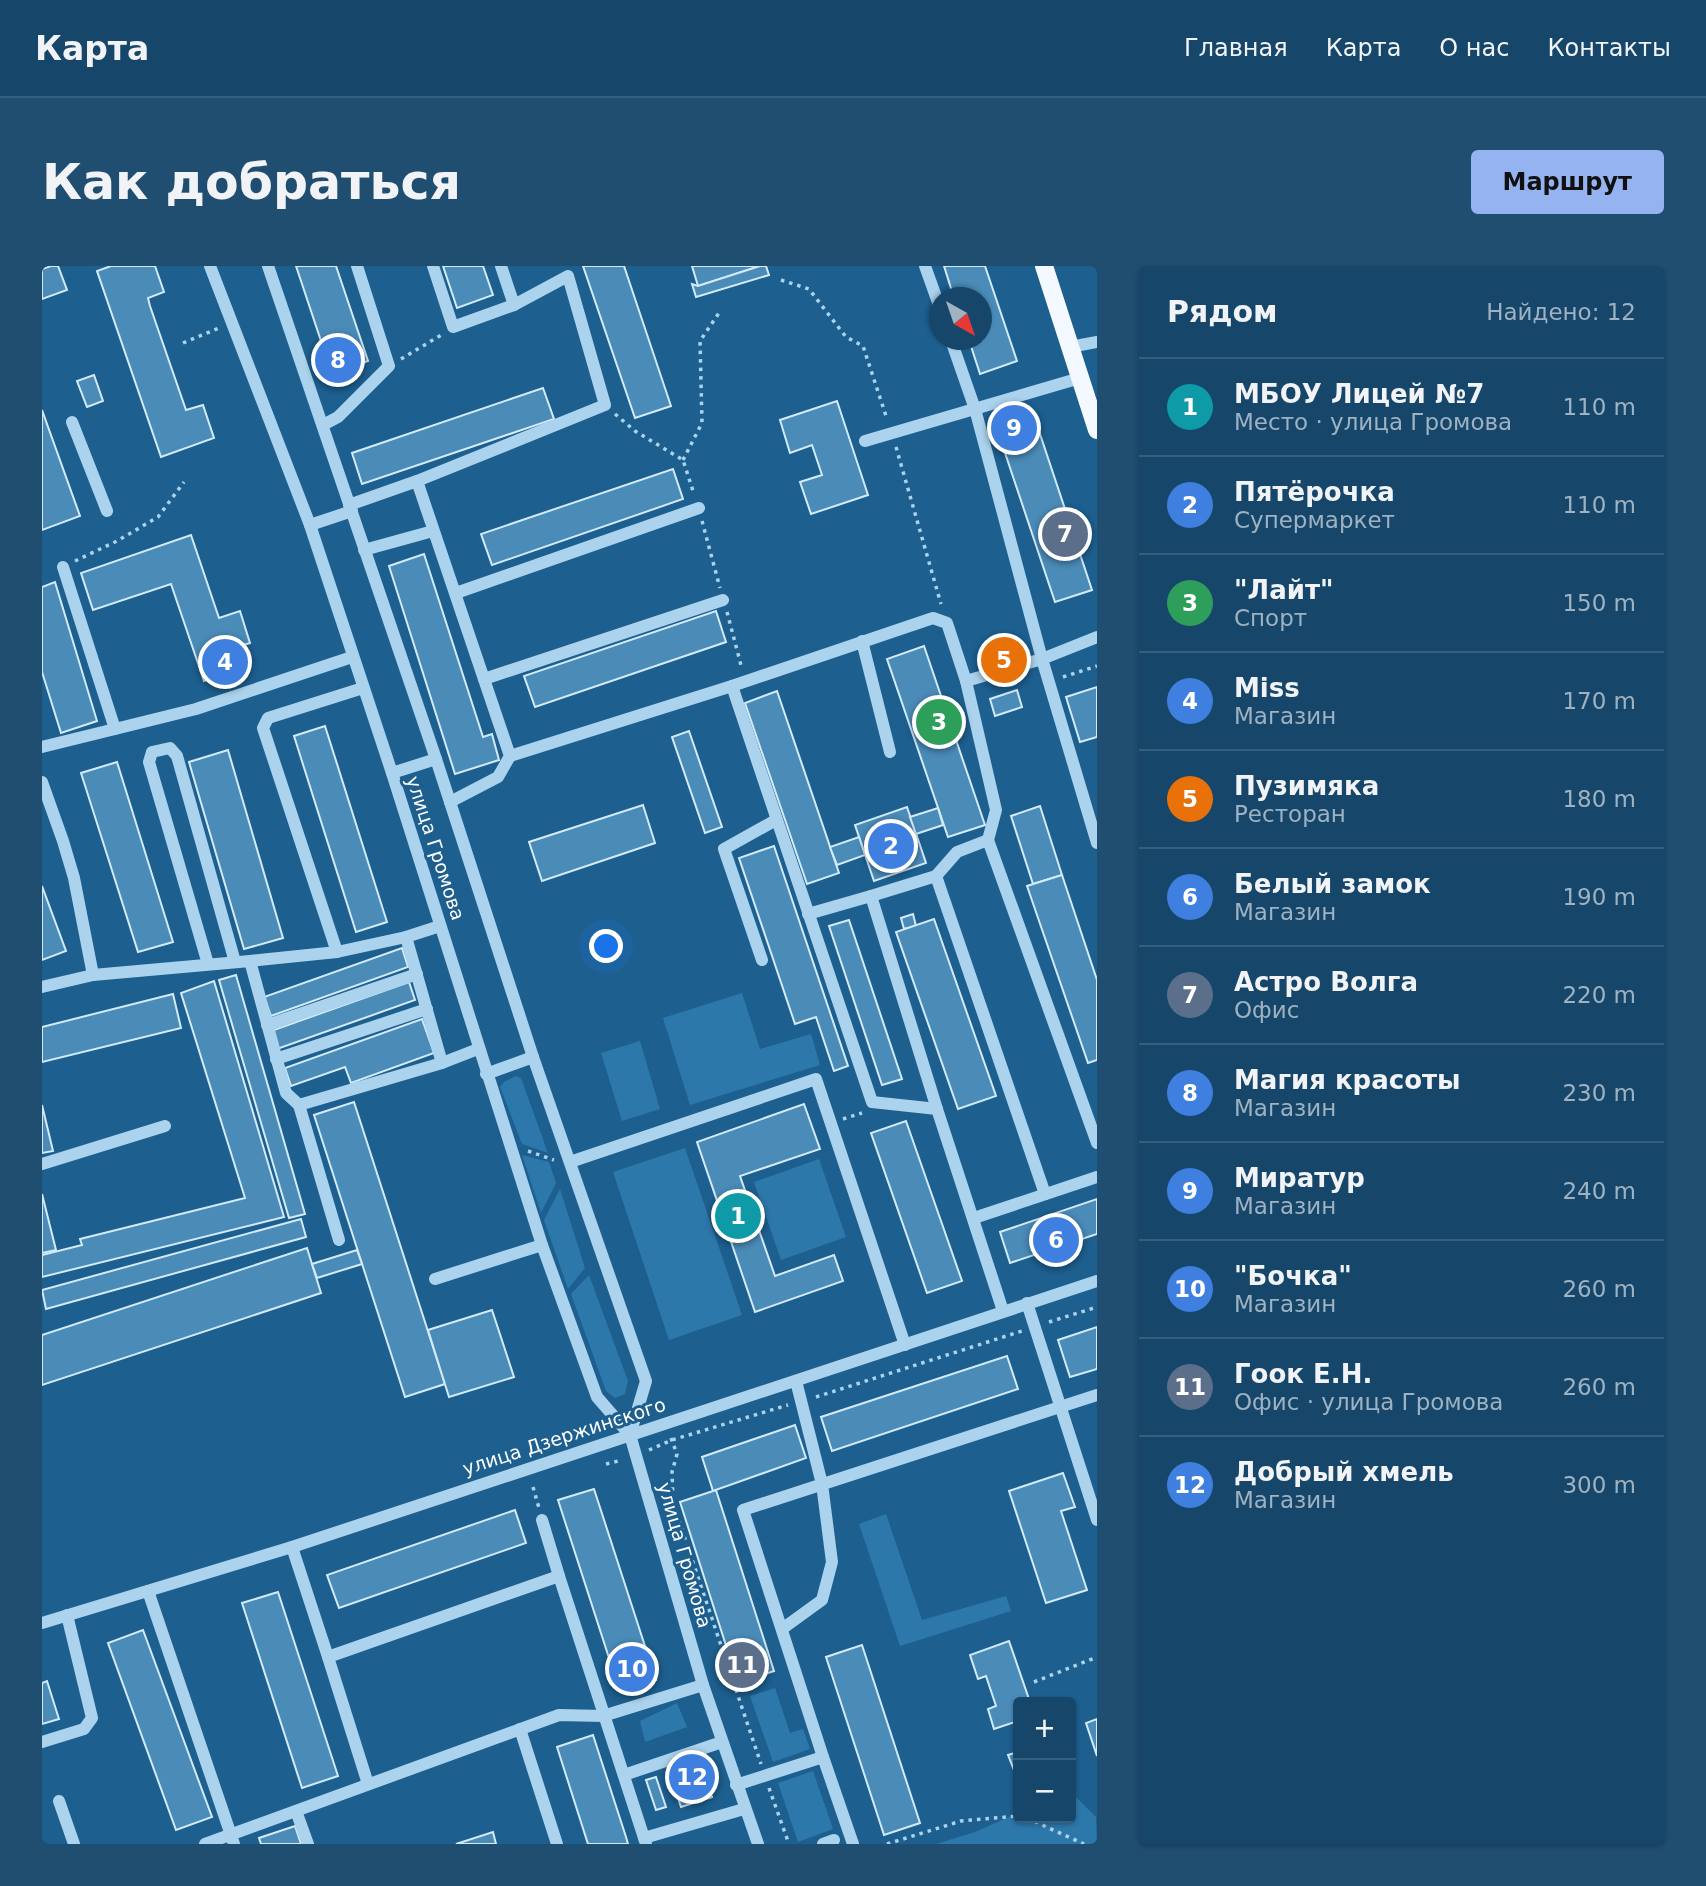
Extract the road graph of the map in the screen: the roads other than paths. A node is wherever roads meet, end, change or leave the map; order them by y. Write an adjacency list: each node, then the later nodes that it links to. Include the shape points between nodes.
1 (211, 266): 24 (street, улица Громова)
2 (268, 266): 17 (street, улица Громова)
3 (357, 266): 17 (street, via 389,366 338,417)
4 (433, 266): 10 (street, via 453,327)
5 (501, 266): 10 (street)
6 (925, 266): 9 (street)
7 (1044, 266): 12 (main road)
8 (567, 271): 10 (street); 20 (street, via 605,405)
9 (932, 287)
10 (514, 305)
11 (1097, 342): 12 (street)
12 (1070, 348): 14 (main road)
13 (954, 350): 15 (street)
14 (1080, 378): 15 (street); 18 (main road)
15 (975, 409): 19 (street); 33 (street)
16 (72, 422): 23 (street)
17 (323, 425): 21 (street, улица Громова)
18 (1097, 430)
19 (865, 441)
20 (417, 481): 21 (street); 25 (street)
21 (350, 508): 24 (street); 26 (street, улица Громова)
22 (699, 508): 28 (street)
23 (107, 511)
24 (310, 525): 32 (street, улица Громова)
25 (433, 531): 26 (street); 28 (street)
26 (364, 550): 42 (street, улица Громова)
27 (63, 567): 38 (street)
28 (456, 593): 34 (street)
29 (723, 600): 34 (street)
30 (1097, 637): 33 (street)
31 (862, 641): 35 (street, via 933,618 947,623); 36 (street); 40 (street)
32 (352, 657): 37 (street, улица Громова); 38 (street, via 195,709)
33 (1042, 659): 35 (street); 48 (street)
34 (484, 679): 41 (street)
35 (966, 681): 47 (street, via 996,810)
36 (732, 686): 41 (street); 46 (street)
37 (363, 688): 43 (street, улица Громова); 54 (street, via 268,718 263,728)
38 (116, 729): 39 (street)
39 (42, 747)
40 (890, 752)
41 (510, 756): 45 (street, via 498,777)
42 (436, 759): 43 (street); 45 (street, улица Громова)
43 (392, 773): 52 (street, улица Громова)
44 (42, 782): 60 (street, via 74,878)
45 (450, 802): 65 (street, улица Громова)
46 (776, 820): 51 (street); 55 (street, via 724,849)
47 (988, 840): 49 (street, via 957,852); 72 (street)
48 (1097, 843)
49 (936, 876): 50 (street); 76 (street)
50 (871, 896): 51 (street); 70 (street)
51 (808, 914): 70 (street, via 872,1102)
52 (440, 926): 53 (street); 64 (street, улица Громова)
53 (406, 937): 54 (street); 59 (street)
54 (337, 952): 56 (street)
55 (762, 960)
56 (250, 961): 57 (street); 63 (street)
57 (235, 962): 58 (street); 58 (street, via 177,756 170,748 152,752 149,762)
58 (208, 964): 60 (street)
59 (417, 974): 62 (street); 63 (street)
60 (93, 975): 61 (street)
61 (42, 987)
62 (427, 1009): 66 (street); 67 (street)
63 (267, 1025): 66 (street)
64 (478, 1049): 67 (street); 68 (street, улица Громова)
65 (533, 1057): 68 (street); 74 (street, улица Громова)
66 (276, 1059): 69 (street, via 286,1093)
67 (442, 1063): 69 (street)
68 (486, 1074): 79 (street, улица Громова)
69 (299, 1105): 78 (street)
70 (937, 1109): 77 (street)
71 (165, 1126): 73 (street)
72 (1097, 1143)
73 (42, 1164)
74 (571, 1164): 84 (street, via 816,1079); 88 (street, улица Громова, via 646,1381)
75 (1097, 1177): 76 (street)
76 (1045, 1195): 77 (street)
77 (974, 1218): 83 (street)
78 (338, 1240)
79 (542, 1245): 80 (street); 88 (street, улица Громова, via 597,1397)
80 (435, 1279)
81 (1097, 1281): 82 (street, улица Дзержинского)
82 (1027, 1303): 83 (street, улица Дзержинского); 87 (street)
83 (1003, 1311): 84 (street, улица Дзержинского)
84 (905, 1345): 85 (street, улица Дзержинского)
85 (796, 1381): 88 (street, улица Дзержинского); 89 (street)
86 (1097, 1395): 87 (street)
87 (1061, 1407): 89 (street); 91 (street)
88 (630, 1435): 92 (street, улица Дзержинского); 99 (street, улица Громова)
89 (822, 1483): 97 (street, via 832,1562 822,1600); 97 (street, via 743,1510)
90 (542, 1520): 93 (street)
91 (1097, 1520)
92 (292, 1547): 94 (street, улица Дзержинского); 98 (street)
93 (559, 1576): 98 (street); 100 (street)
94 (148, 1591): 95 (street, улица Дзержинского); 111 (street)
95 (67, 1615): 96 (street, улица Дзержинского); 102 (street, via 92,1718 84,1729)
96 (42, 1623)
97 (782, 1629): 104 (street)
98 (328, 1657): 106 (street)
99 (703, 1685): 100 (street); 103 (street, улица Громова)
100 (605, 1716): 101 (street, via 559,1715); 105 (street)
101 (520, 1729): 106 (street); 116 (street)
102 (42, 1742)
103 (722, 1742): 105 (street); 107 (street, улица Громова)
104 (823, 1757): 107 (street); 118 (street)
105 (624, 1775): 112 (street)
106 (368, 1784): 110 (street)
107 (736, 1785): 109 (street, улица Громова)
108 (59, 1801): 113 (street)
109 (744, 1809): 112 (street); 117 (street, улица Громова)
110 (296, 1811): 111 (street); 115 (street)
111 (233, 1840): 114 (street)
112 (645, 1841)
113 (74, 1844)
114 (205, 1844)
115 (307, 1844)
116 (557, 1844)
117 (758, 1844)
118 (853, 1844)

